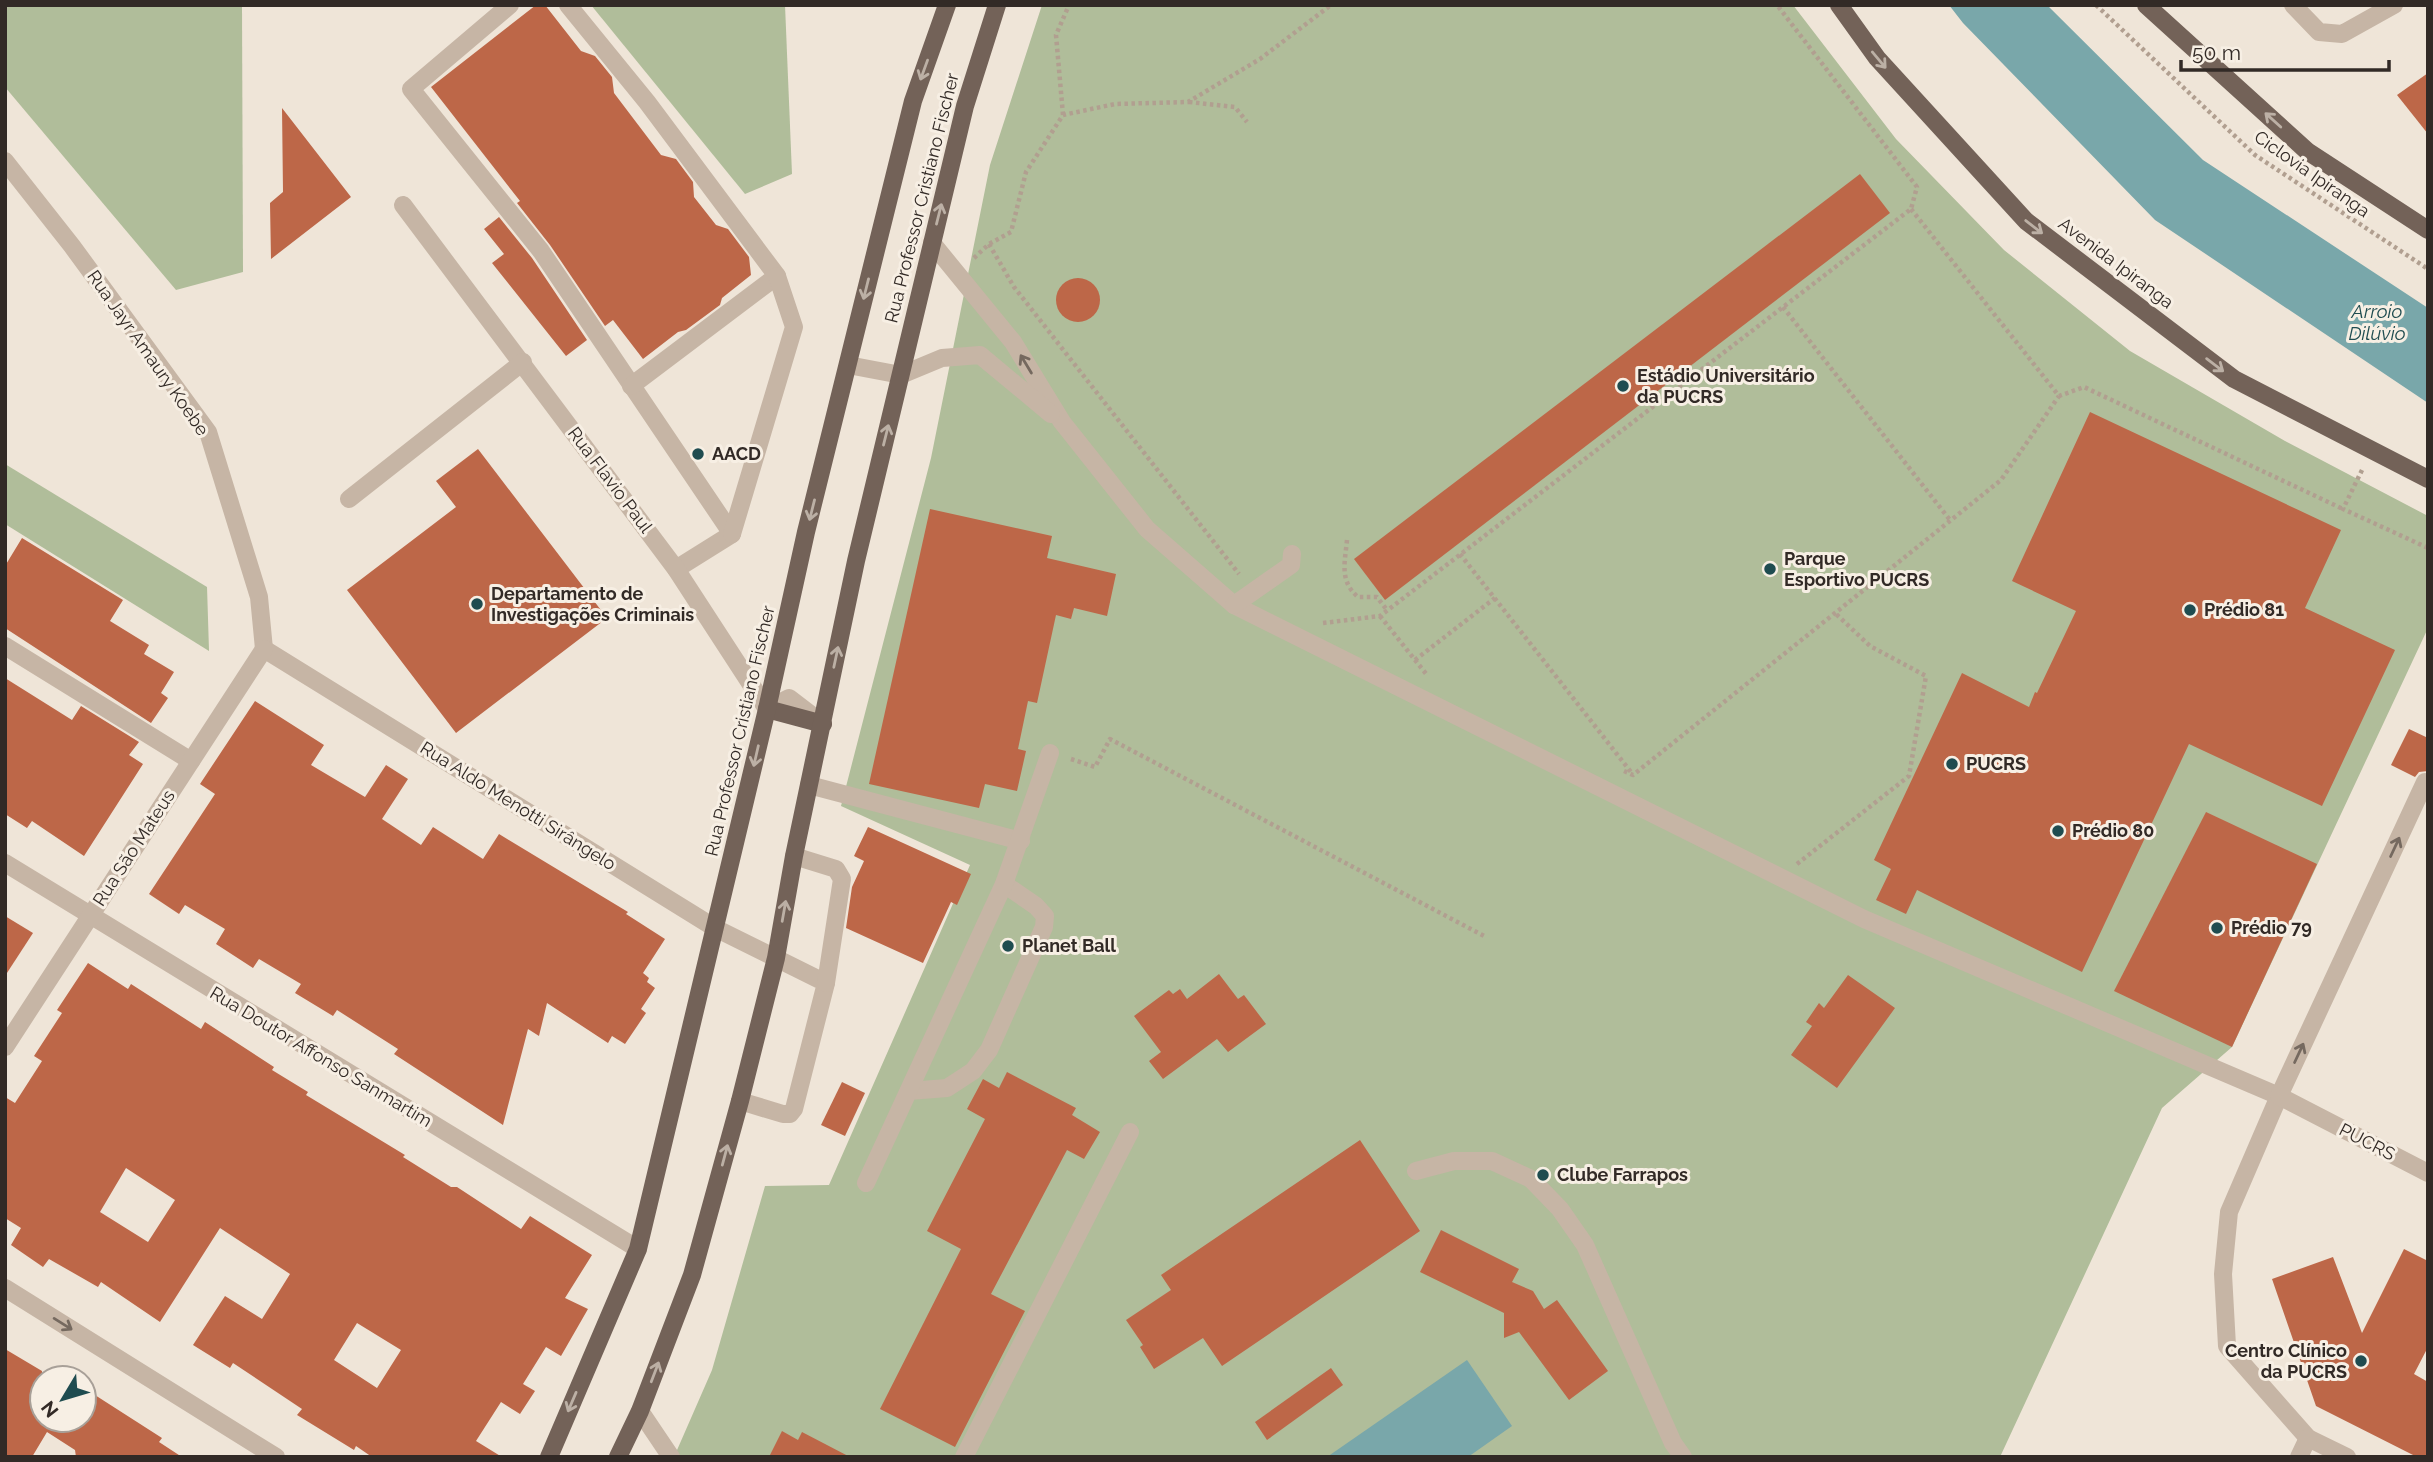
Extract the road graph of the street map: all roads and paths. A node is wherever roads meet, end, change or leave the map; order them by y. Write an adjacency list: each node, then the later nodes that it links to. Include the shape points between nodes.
1 (510, 5): 29 (street, via 411,89 541,251)
2 (568, 5): 24 (street)
3 (947, 5): 27 (main road, Rua Professor Cristiano Fischer, one-way to 27, via 913,101)
4 (997, 5): 20 (main road, Rua Professor Cristiano Fischer, one-way to 4, via 965,106)
5 (1069, 5): 14 (path, via 1056,35)
6 (1331, 5): 13 (path, via 1260,59)
7 (1777, 5): 18 (path, via 1917,187)
8 (1839, 5): 32 (main road, Avenida Ipiranga, one-way to 32, via 1877,58 2026,221 2234,379)
9 (2096, 5): 22 (path, Ciclovia Ipiranga, via 2255,155)
10 (2146, 5): 19 (main road, one-way to 10, via 2307,151)
11 (2293, 5): 12 (street, via 2319,32 2342,34)
12 (2394, 5)
13 (1188, 102): 14 (path, via 1115,104); 15 (path, via 1235,107)
14 (1063, 115): 21 (path, via 1026,172 1011,232)
15 (1247, 122)
16 (5, 161): 51 (street, Rua Jayr Amaury Koebe, via 208,432 259,597)
17 (403, 205): 26 (street, Rua Flavio Paul)
18 (1911, 209): 25 (path); 30 (path)
19 (2428, 230)
20 (932, 243): 23 (street); 28 (main road, Rua Professor Cristiano Fischer)
21 (989, 244): 23 (path); 43 (path, via 1014,287)
22 (2428, 269)
23 (957, 274): 31 (street, one-way to 23, via 1013,342)
24 (777, 276): 29 (street); 37 (street, via 794,327)
25 (1783, 307): 36 (path); 41 (path)
26 (523, 362): 34 (street); 42 (street, Rua Flavio Paul)
27 (848, 365): 28 (street); 54 (main road, Rua Professor Cristiano Fischer, one-way to 54)
28 (901, 375): 31 (street, via 942,358 979,355); 55 (main road, Rua Professor Cristiano Fischer, one-way to 28)
29 (631, 386): 37 (street)
30 (2059, 396): 35 (path, via 2084,387); 36 (path, via 2001,480)
31 (1062, 422): 45 (street, PUCRS, via 1147,529)
32 (2372, 451): 33 (main road, Avenida Ipiranga); 35 (path)
33 (2428, 479)
34 (349, 499)
35 (2343, 509): 39 (path)
36 (1950, 520): 47 (path)
37 (732, 534): 42 (street)
38 (1347, 540): 46 (path, via 1344,574 1349,590 1358,597 1377,597)
39 (2428, 548)
40 (1293, 554): 43 (street, via 1291,565)
41 (1460, 554): 44 (path); 46 (path)
42 (676, 569): 54 (street, Rua Flavio Paul)
43 (1253, 592): 45 (street)
44 (1495, 598): 52 (path); 59 (path)
45 (1234, 605): 76 (street, PUCRS, via 1864,919)
46 (1387, 610): 48 (path)
47 (1835, 613): 59 (path); 67 (path, via 1870,646 1926,676 1909,776)
48 (1380, 616): 49 (path); 52 (path)
49 (1318, 623)
50 (5, 646): 57 (street)
51 (264, 649): 57 (street, Rua São Mateus); 70 (street, Rua Aldo Menotti Sirângelo)
52 (1415, 660): 53 (path)
53 (1430, 679)
54 (767, 709): 55 (main road); 70 (main road, Rua Professor Cristiano Fischer, one-way to 70)
55 (823, 724): 62 (main road, Rua Professor Cristiano Fischer)
56 (1050, 753): 64 (street); 71 (path, via 1095,766 1110,739)
57 (191, 761): 69 (street, Rua São Mateus)
58 (1620, 770): 59 (path)
59 (1633, 775): 61 (path)
60 (2425, 782): 63 (street)
61 (1642, 784)
62 (809, 785): 64 (street); 65 (main road, Rua Professor Cristiano Fischer)
63 (2421, 808): 76 (street, one-way to 63)
64 (1021, 841): 68 (street)
65 (794, 856): 72 (main road, Rua Professor Cristiano Fischer, one-way to 65); 73 (street, via 836,869 842,879)
66 (5, 863): 69 (street, Rua Doutor Affonso Sanmartim)
67 (1796, 864)
68 (1004, 884): 75 (street); 75 (street, via 1045,916 989,1050 974,1071 947,1088)
69 (90, 916): 74 (street, Rua São Mateus); 82 (street, Rua Doutor Affonso Sanmartim)
70 (715, 928): 72 (street, Rua Aldo Menotti Sirângelo); 82 (main road, Rua Professor Cristiano Fischer)
71 (1486, 937)
72 (776, 958): 73 (street, Rua Aldo Menotti Sirângelo); 77 (main road, Rua Professor Cristiano Fischer)
73 (826, 983): 77 (street, via 794,1109 783,1114)
74 (5, 1047)
75 (909, 1091): 81 (street)
76 (2279, 1096): 80 (street, PUCRS); 85 (street, via 2229,1212 2223,1274 2227,1346)
77 (740, 1101): 84 (main road, Rua Professor Cristiano Fischer, one-way to 77, via 692,1275)
78 (1130, 1132): 90 (street)
79 (1416, 1171): 91 (street, via 1454,1161 1492,1161 1531,1179 1560,1209 1585,1245)
80 (2428, 1173)
81 (866, 1183)
82 (638, 1250): 87 (main road, Rua Professor Cristiano Fischer, one-way to 87)
83 (5, 1288): 86 (street, one-way to 86)
84 (640, 1411): 88 (main road, Rua Professor Cristiano Fischer); 89 (street)
85 (2308, 1438): 92 (street); 93 (street)
86 (276, 1457)
87 (549, 1457)
88 (618, 1457)
89 (671, 1457)
90 (964, 1457)
91 (1683, 1457)
92 (2300, 1457)
93 (2347, 1457)

